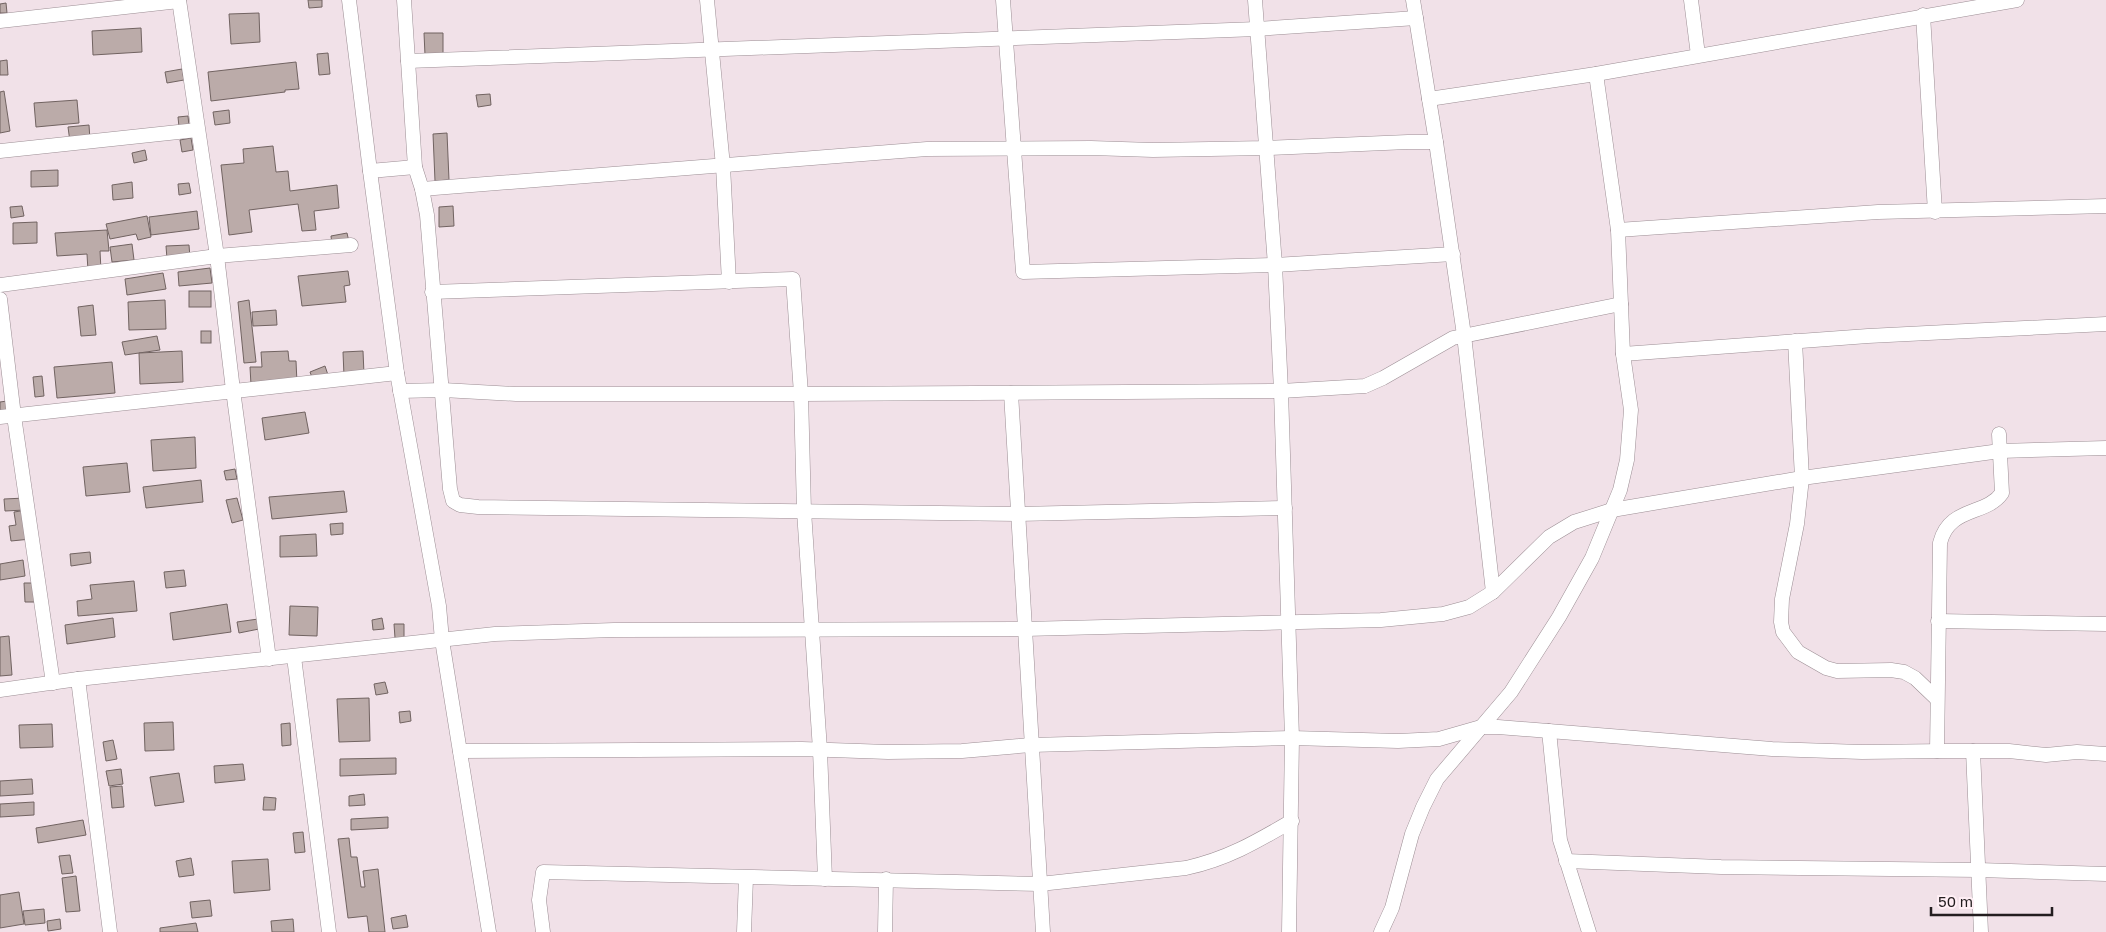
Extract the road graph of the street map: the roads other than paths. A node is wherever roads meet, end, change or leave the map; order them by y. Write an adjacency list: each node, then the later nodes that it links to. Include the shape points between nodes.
1 (179, 0): 12 (street); 20 (street)
2 (349, 0): 27 (street)
3 (404, 0): 17 (street)
4 (707, 0): 15 (street)
5 (1003, 0): 14 (street)
6 (1255, 0): 13 (street)
7 (1412, 0): 11 (street)
8 (1691, 0): 16 (street)
9 (2018, 0): 10 (street)
10 (1923, 15): 16 (street); 30 (street)
11 (1416, 18): 13 (street); 19 (street)
12 (0, 21)
13 (1257, 29): 14 (street); 23 (street)
14 (1006, 39): 15 (street); 22 (street)
15 (710, 50): 17 (street); 25 (street)
16 (1698, 55): 18 (street)
17 (408, 61): 26 (street)
18 (1596, 74): 19 (street); 31 (street)
19 (1429, 99): 21 (street)
20 (197, 130): 24 (street); 34 (street)
21 (1436, 142): 23 (street); 33 (street)
22 (1014, 148): 23 (street); 25 (street, via 918,149); 35 (street, via 1023,272)
23 (1267, 148): 35 (street)
24 (0, 151)
25 (723, 166): 28 (street); 36 (street)
26 (415, 167): 27 (street); 28 (street)
27 (370, 171): 45 (street)
28 (422, 189): 38 (street)
29 (2106, 206): 30 (street)
30 (1935, 212): 31 (street, via 1878,212)
31 (1618, 230): 40 (street)
32 (352, 245): 34 (street)
33 (1452, 254): 35 (street); 42 (street)
34 (217, 256): 37 (street); 46 (street)
35 (1275, 265): 49 (street)
36 (729, 282): 38 (street); 51 (street, via 794,279)
37 (0, 285)
38 (432, 292): 47 (street)
39 (0, 299): 52 (street)
40 (1621, 304): 42 (street); 44 (street)
41 (2106, 324): 43 (street)
42 (1464, 335): 49 (street, via 1441,343 1365,386); 61 (street)
43 (1795, 341): 44 (street); 56 (street)
44 (1623, 354): 58 (street, via 1631,417 1627,460)
45 (397, 373): 46 (street); 48 (street)
46 (233, 390): 52 (street); 69 (street)
47 (443, 390): 48 (street); 51 (street, via 516,394); 59 (street, via 450,489 453,501 460,505)
48 (400, 391): 67 (street, via 440,606)
49 (1281, 391): 50 (street); 57 (street)
50 (1011, 393): 51 (street); 60 (street)
51 (801, 394): 59 (street)
52 (7, 416): 71 (street)
53 (1999, 434): 55 (street)
54 (2106, 448): 55 (street)
55 (2000, 450): 56 (street); 62 (street, via 2001,496 1954,520 1943,532)
56 (1802, 478): 58 (street); 73 (street, via 1781,613 1783,632 1790,644 1798,652 1836,671 1904,672)
57 (1285, 508): 60 (street); 63 (street)
58 (1612, 510): 61 (street, via 1574,522 1549,536); 74 (street, via 1592,558 1559,617 1511,692)
59 (804, 511): 60 (street); 65 (street)
60 (1018, 514): 66 (street)
61 (1493, 592): 63 (street, via 1469,607 1443,614 1381,620)
62 (1938, 621): 64 (street); 73 (street)
63 (1287, 622): 66 (street); 76 (street)
64 (2106, 624)
65 (811, 628): 66 (street); 67 (street, via 614,630 495,634); 78 (street)
66 (1025, 629): 77 (street)
67 (442, 640): 68 (street); 79 (street)
68 (294, 657): 69 (street); 92 (street)
69 (270, 659): 70 (street)
70 (78, 679): 71 (street); 91 (street)
71 (53, 682): 72 (street)
72 (0, 690)
73 (1937, 699): 80 (street)
74 (1481, 727): 75 (street); 76 (street, via 1439,739); 99 (street, via 1437,779 1422,808 1392,908)
75 (1548, 731): 80 (street, via 1772,749); 84 (street, via 1560,840)
76 (1292, 738): 77 (street); 83 (street)
77 (1031, 745): 78 (street, via 953,751); 90 (street)
78 (820, 750): 79 (street); 88 (street)
79 (460, 751): 93 (street)
80 (1937, 751): 81 (street)
81 (1973, 751): 82 (street); 85 (street)
82 (2106, 754)
83 (1292, 821): 90 (street, via 1240,851 1206,863); 98 (street)
84 (1566, 861): 85 (street, via 1730,868); 100 (street)
85 (1979, 870): 86 (street); 101 (street)
86 (2106, 874)
87 (746, 878): 88 (street); 94 (street, via 543,872 539,900); 95 (street)
88 (825, 879): 89 (street)
89 (886, 879): 90 (street); 96 (street)
90 (1040, 884): 97 (street)
91 (110, 932)
92 (329, 932)
93 (489, 932)
94 (543, 932)
95 (744, 932)
96 (885, 932)
97 (1043, 932)
98 (1289, 932)
99 (1381, 932)
100 (1589, 932)
101 (1982, 932)

